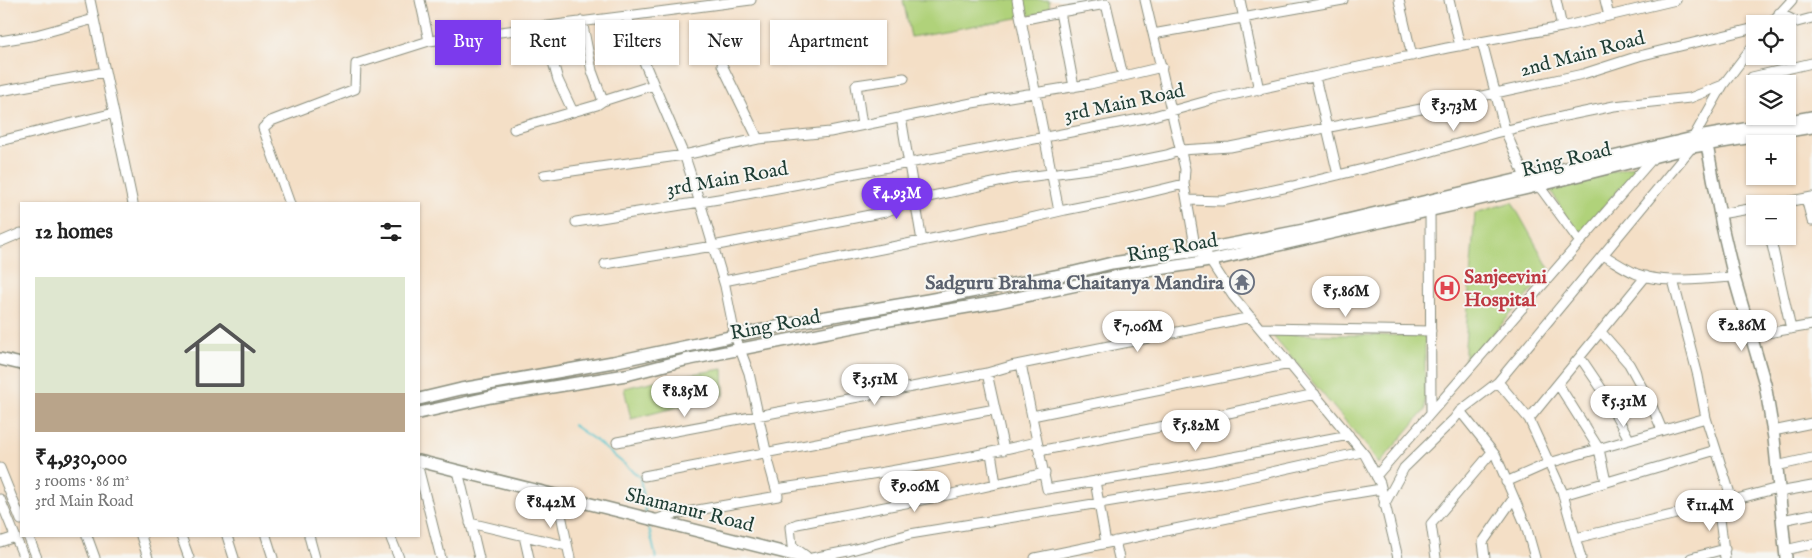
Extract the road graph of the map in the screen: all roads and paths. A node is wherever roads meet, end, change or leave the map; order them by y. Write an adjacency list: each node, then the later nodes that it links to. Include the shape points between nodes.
1 (90, 0): 22 (street)
2 (420, 0): 31 (street)
3 (752, 0): 18 (street)
4 (1017, 0): 23 (street)
5 (1145, 0): 28 (street)
6 (1240, 0): 20 (street)
7 (1343, 0): 14 (street)
8 (1399, 0): 35 (street)
9 (1449, 0): 33 (street)
10 (1556, 0): 25 (street)
11 (1605, 0): 19 (street)
12 (1676, 0): 15 (street, 3rd Main Road)
13 (1792, 0): 17 (street)
14 (1303, 3): 20 (street)
15 (1656, 3): 19 (street, 3rd Main Road)
16 (1060, 12): 23 (street); 42 (street, via 1106,4); 47 (street)
17 (1779, 13): 21 (street, via 1797,22)
18 (628, 16): 24 (street); 45 (street)
19 (1609, 16): 25 (street, 3rd Main Road)
20 (1244, 18): 28 (street); 48 (street)
21 (1812, 18)
22 (94, 19): 30 (street); 40 (street)
23 (1021, 20): 50 (street)
24 (585, 21)
25 (1562, 27): 32 (street, 3rd Main Road)
26 (511, 30): 31 (street)
27 (1746, 30): 51 (street, 2nd Main Road, via 1639,56 1583,74)
28 (1153, 34): 39 (street)
29 (585, 36): 52 (street, via 592,71)
30 (0, 41)
31 (430, 41): 83 (street, via 356,64 355,88 270,121 263,128)
32 (1482, 42): 33 (street, 3rd Main Road); 51 (street)
33 (1460, 46): 35 (street, 3rd Main Road)
34 (1746, 55): 46 (street)
35 (1412, 56): 43 (street, 3rd Main Road)
36 (1812, 63): 41 (street)
37 (554, 65): 54 (street)
38 (722, 65): 64 (street)
39 (1162, 67): 42 (street); 53 (street)
40 (105, 72): 49 (street); 55 (street)
41 (1761, 75)
42 (1123, 76): 47 (street)
43 (1315, 77): 48 (street, 3rd Main Road); 59 (street)
44 (904, 78): 58 (street, via 856,86)
45 (653, 85): 52 (street); 69 (street)
46 (1723, 85): 62 (street, via 1690,98 1614,106); 66 (street)
47 (1074, 87): 50 (street)
48 (1259, 90): 53 (street, 3rd Main Road)
49 (0, 91)
50 (1036, 93): 56 (street); 63 (street)
51 (1496, 93): 59 (street, 2nd Main Road); 62 (street)
52 (603, 101): 54 (street)
53 (1172, 110): 63 (street, 3rd Main Road); 68 (street)
54 (573, 112): 61 (street)
55 (114, 113): 65 (street); 82 (street)
56 (901, 117): 58 (street); 71 (street)
57 (1812, 117): 66 (main road, Ring Road)
58 (862, 125): 64 (street, via 830,132)
59 (1328, 126): 68 (street, 2nd Main Road, via 1230,147); 74 (street)
60 (1812, 126): 67 (main road, Ring Road)
61 (514, 129)
62 (1505, 130): 74 (street); 75 (street)
63 (1044, 137): 71 (street, 3rd Main Road); 72 (street)
64 (758, 139): 69 (street)
65 (0, 140)
66 (1692, 143): 67 (main road, Ring Road); 70 (main road, Ring Road); 75 (main road, Ring Road); 98 (street)
67 (1707, 145): 88 (main road)
68 (1181, 150): 72 (street, 2nd Main Road, via 1118,165); 76 (street, via 1186,169)
69 (684, 155): 73 (street); 84 (street)
70 (1654, 157): 77 (main road, Ring Road); 94 (street)
71 (909, 162): 79 (street); 84 (street, 3rd Main Road)
72 (1052, 173): 79 (street, 2nd Main Road, via 1012,178); 87 (street)
73 (544, 175)
74 (1338, 176): 80 (street, via 1222,201)
75 (1525, 177): 77 (street); 97 (main road, Ring Road, via 1309,229)
76 (1184, 184): 80 (street); 87 (street)
77 (1536, 186): 85 (main road, Ring Road); 94 (street)
78 (1809, 198): 81 (street); 89 (street)
79 (914, 200): 92 (street); 96 (street, 2nd Main Road, via 885,212)
80 (1188, 200): 97 (street)
81 (1796, 200)
82 (133, 202)
83 (289, 202)
84 (700, 202): 90 (street, 3rd Main Road); 96 (street)
85 (1430, 210): 99 (main road, Ring Road); 109 (street)
86 (1746, 210): 88 (street)
87 (1059, 211): 92 (street)
88 (1720, 214): 102 (main road)
89 (1812, 221)
90 (576, 222)
91 (20, 233): 93 (street)
92 (922, 241): 103 (street)
93 (0, 242)
94 (1580, 242): 128 (street)
95 (1772, 245): 108 (street)
96 (713, 246): 100 (street, 2nd Main Road); 103 (street)
97 (1196, 251): 99 (street, via 1207,256); 111 (main road, Ring Road, via 1112,263)
98 (1603, 255): 101 (street); 122 (street)
99 (1209, 261): 105 (street); 113 (main road, Ring Road)
100 (605, 264)
101 (1646, 276): 104 (street); 110 (street)
102 (1734, 277): 104 (street); 112 (main road)
103 (724, 280): 111 (street)
104 (1673, 280): 132 (street)
105 (1250, 317): 107 (street); 119 (street)
106 (1812, 325): 108 (street)
107 (1260, 328): 109 (street); 120 (street)
108 (1791, 329): 112 (street)
109 (1431, 331): 128 (street)
110 (1601, 332): 116 (street); 135 (street, via 1629,364)
111 (735, 336): 113 (street); 125 (main road, Ring Road)
112 (1751, 336): 136 (main road, via 1765,384)
113 (739, 350): 129 (main road, Ring Road); 130 (street, via 749,373)
114 (0, 351): 115 (main road)
115 (20, 357)
116 (1580, 357): 123 (street); 138 (street)
117 (0, 359): 118 (main road)
118 (20, 364)
119 (1021, 364): 121 (street); 131 (street)
120 (1290, 364): 124 (street); 131 (street)
121 (986, 373): 126 (street); 130 (street)
122 (1498, 382): 127 (street); 133 (street)
123 (1558, 384): 133 (street); 141 (street)
124 (1315, 394): 137 (street); 144 (street)
125 (420, 399)
126 (995, 409): 142 (street); 145 (street)
127 (1460, 411): 147 (street); 174 (street, via 1404,468)
128 (1431, 412): 158 (street)
129 (420, 413)
130 (758, 416): 139 (street); 145 (street)
131 (1032, 416): 140 (street)
132 (1706, 418): 135 (street); 143 (street)
133 (1529, 419): 151 (street)
134 (1812, 423): 136 (street)
135 (1662, 430): 138 (street)
136 (1773, 432): 152 (main road)
137 (1349, 435): 146 (street); 159 (street)
138 (1629, 439): 141 (street)
139 (617, 442)
140 (1036, 442): 142 (street); 144 (street)
141 (1599, 449): 151 (street); 161 (street)
142 (1004, 450): 148 (street)
143 (1716, 450): 161 (street); 171 (street)
144 (1039, 451): 155 (street)
145 (766, 452): 157 (street); 164 (street)
146 (1362, 452): 158 (street); 172 (street, via 1222,483)
147 (1492, 452): 160 (street); 215 (street, via 1431,524)
148 (991, 453): 162 (street); 164 (street)
149 (1812, 458): 152 (street)
150 (420, 461): 154 (main road, Shamanur Road)
151 (1549, 463): 160 (street); 168 (street)
152 (1776, 466): 166 (main road)
153 (0, 468): 176 (street)
154 (458, 471): 167 (main road, Shamanur Road); 179 (street)
155 (1045, 474): 159 (street, via 1047,489); 162 (street)
156 (420, 475): 207 (street)
157 (644, 476)
158 (1376, 476): 165 (street)
159 (1095, 481): 172 (street)
160 (1506, 482): 170 (street)
161 (1606, 482): 168 (street)
162 (996, 484): 211 (street, via 790,527 792,546)
163 (1812, 486): 166 (street)
164 (776, 489): 177 (street, via 778,496)
165 (1381, 489): 174 (street); 191 (street)
166 (1779, 490): 171 (street); 178 (main road)
167 (557, 495): 177 (main road, Shamanur Road); 195 (street)
168 (1563, 495): 190 (street)
169 (0, 499): 180 (street)
170 (1513, 499): 216 (street, via 1483,542); 217 (street, via 1526,526)
171 (1732, 500): 173 (street)
172 (1099, 502): 193 (street); 211 (street, via 910,534)
173 (1718, 504): 190 (street); 196 (street)
174 (1384, 505): 214 (street)
175 (1812, 514): 178 (street)
176 (20, 518)
177 (650, 518): 211 (main road, Shamanur Road)
178 (1782, 520): 197 (main road)
179 (470, 523): 181 (street); 208 (street)
180 (15, 536): 192 (street); 198 (street)
181 (524, 536): 195 (street); 209 (street)
182 (28, 537): 199 (street)
183 (87, 537): 200 (street)
184 (141, 537): 201 (street)
185 (182, 537): 202 (street)
186 (227, 537): 203 (street)
187 (266, 537): 204 (street)
188 (309, 537): 205 (street)
189 (390, 537): 206 (street)
190 (1576, 538): 218 (street)
191 (1116, 541): 193 (street); 213 (street)
192 (0, 542)
193 (1106, 543): 212 (street)
194 (1812, 544): 197 (street)
195 (566, 546): 210 (street)
196 (1725, 554): 219 (street)
197 (1785, 554)
198 (24, 558)
199 (37, 558)
200 (95, 558)
201 (148, 558)
202 (189, 558)
203 (234, 558)
204 (273, 558)
205 (315, 558)
206 (399, 558)
207 (441, 558)
208 (479, 558)
209 (528, 558)
210 (570, 558)
211 (809, 558)
212 (1035, 558)
213 (1119, 558)
214 (1398, 558)
215 (1436, 558)
216 (1485, 558)
217 (1535, 558)
218 (1581, 558)
219 (1691, 558)

